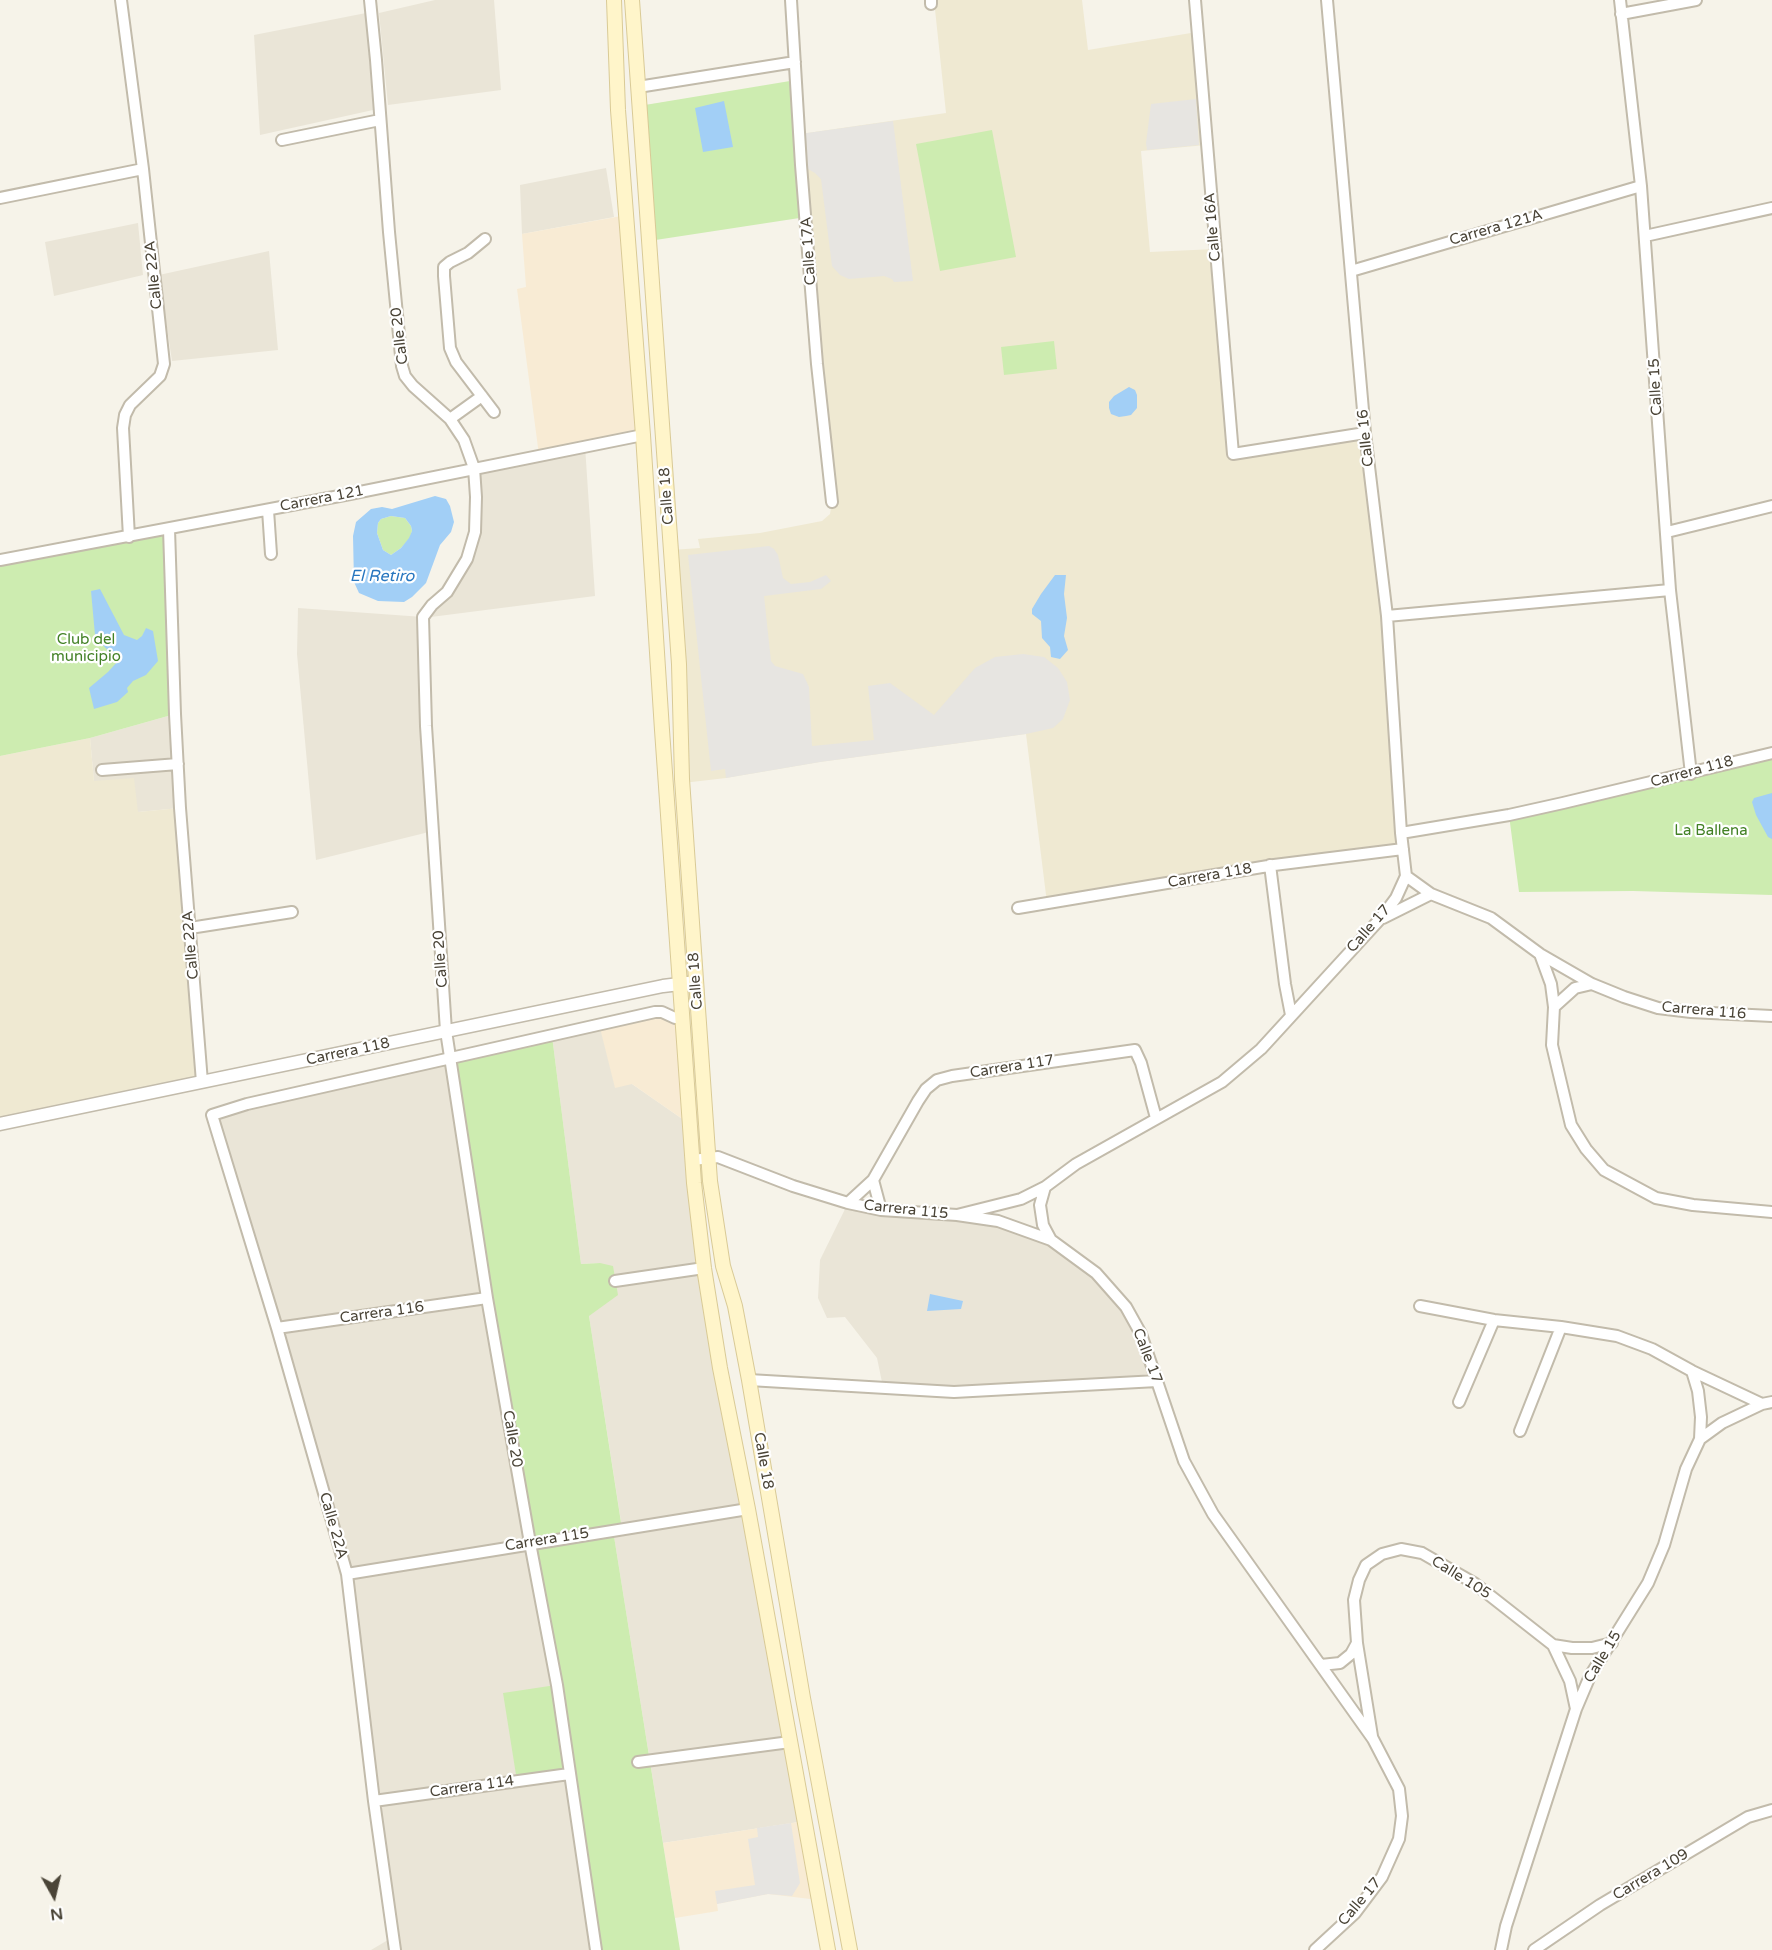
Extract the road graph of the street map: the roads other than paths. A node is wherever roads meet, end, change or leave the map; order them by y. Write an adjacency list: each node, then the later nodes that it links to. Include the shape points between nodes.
1 (121, 0): 15 (street, Calle 22A)
2 (370, 0): 13 (street, Calle 20)
3 (614, 0): 26 (main road, Calle 18, via 618,110)
4 (632, 0): 12 (main road, Calle 18)
5 (791, 0): 11 (street, Calle 17A)
6 (1195, 0): 25 (street, Calle 16A, via 1233,454)
7 (1327, 0): 21 (street, Calle 16)
8 (1620, 0): 10 (street, Calle 15)
9 (1696, 0): 10 (street)
10 (1621, 14): 16 (street, Calle 15)
11 (795, 62): 12 (street); 28 (street, Calle 17A, via 817,364)
12 (638, 87): 52 (main road, Calle 18, via 680,664 682,779)
13 (380, 120): 14 (street); 24 (street, Calle 20, via 402,366 413,386)
14 (282, 140)
15 (143, 169): 17 (street); 33 (street, Calle 22A, via 164,364 160,376 125,415)
16 (1641, 186): 19 (street, Calle 15); 21 (street, Carrera 121A)
17 (0, 198)
18 (1772, 208): 19 (street)
19 (1645, 236): 32 (street, Calle 15)
20 (485, 239): 22 (street, via 444,267 450,348)
21 (1351, 271): 25 (street, Calle 16)
22 (482, 396): 23 (street); 24 (street)
23 (495, 412)
24 (450, 419): 27 (street, Calle 20, via 464,440)
25 (1365, 433): 37 (street, Calle 16)
26 (643, 435): 27 (street, Carrera 121); 53 (main road, Calle 18)
27 (474, 468): 30 (street, Carrera 121); 59 (street, Calle 20, via 475,532 447,592 423,617 426,726)
28 (832, 502)
29 (1772, 506): 32 (street)
30 (268, 510): 31 (street, Carrera 121); 34 (street)
31 (169, 529): 33 (street, Carrera 121); 39 (street, Calle 22A)
32 (1666, 532): 36 (street, Calle 15)
33 (129, 537): 35 (street, Carrera 121)
34 (271, 554)
35 (0, 560)
36 (1670, 590): 37 (street); 41 (street, Calle 15)
37 (1387, 616): 42 (street, Calle 16)
38 (1772, 753): 41 (street, Carrera 118)
39 (178, 764): 40 (street); 50 (street, Calle 22A)
40 (102, 770)
41 (1691, 774): 42 (street, Carrera 118, via 1509,815)
42 (1401, 833): 43 (street, Calle 16)
43 (1403, 849): 44 (street, Carrera 118); 45 (street, Calle 16)
44 (1270, 866): 47 (street, Carrera 118); 56 (street)
45 (1406, 876): 46 (street, Carrera 116); 49 (street, Calle 17)
46 (1431, 894): 49 (street); 51 (street, Carrera 116, via 1491,918)
47 (1018, 908)
48 (292, 912): 50 (street)
49 (1381, 918): 56 (street, Calle 17)
50 (190, 928): 61 (street, Calle 22A)
51 (1540, 954): 54 (street, Carrera 116); 55 (street, via 1551,984)
52 (696, 982): 53 (street, Carrera 118); 64 (main road, Calle 18)
53 (681, 983): 59 (street, Carrera 118); 65 (main road, Calle 18)
54 (1592, 984): 55 (street, via 1575,988); 57 (street, Carrera 116, via 1658,1008)
55 (1554, 1008): 70 (street, via 1552,1045 1571,1125 1604,1170 1656,1198)
56 (1291, 1015): 62 (street, Calle 17, via 1222,1082)
57 (1772, 1016)
58 (675, 1018): 60 (street, via 655,1012)
59 (446, 1031): 60 (street, Calle 20); 61 (street, Carrera 118)
60 (450, 1058): 75 (street, Calle 20); 79 (street, Calle 22A, via 212,1115)
61 (202, 1082): 63 (street, Carrera 118)
62 (1156, 1118): 66 (street, Carrera 117, via 1135,1050 952,1076 937,1080 926,1089); 67 (street, Calle 17, via 1076,1164)
63 (0, 1124)
64 (708, 1158): 65 (street, Carrera 115); 68 (street, Carrera 115, via 718,1157); 81 (main road, Calle 18, via 723,1266)
65 (693, 1160): 73 (main road, Calle 18)
66 (873, 1180): 68 (street, Carrera 117); 69 (street)
67 (1045, 1187): 71 (street, Calle 17, via 1021,1199); 72 (street, via 1040,1205 1042,1225)
68 (848, 1203): 69 (street, Carrera 115)
69 (880, 1210): 71 (street, Carrera 115)
70 (1772, 1212)
71 (957, 1215): 72 (street, Carrera 115, via 998,1221)
72 (1051, 1240): 82 (street, Calle 17, via 1096,1273 1126,1307 1141,1334)
73 (704, 1268): 74 (street); 87 (main road, Calle 18)
74 (615, 1281)
75 (487, 1298): 79 (street, Carrera 116); 88 (street, Calle 20)
76 (1420, 1306): 77 (street)
77 (1494, 1320): 78 (street); 83 (street)
78 (1561, 1327): 80 (street, via 1617,1336 1652,1349); 85 (street)
79 (277, 1328): 89 (street, Calle 22A)
80 (1692, 1371): 84 (street); 86 (street, via 1700,1408)
81 (749, 1380): 82 (street, via 954,1392); 104 (main road, Calle 18)
82 (1157, 1381): 93 (street, Calle 17, via 1184,1461 1213,1514)
83 (1459, 1402)
84 (1767, 1403): 86 (street, Calle 15, via 1722,1423)
85 (1520, 1431)
86 (1700, 1439): 91 (street, Calle 15, via 1686,1468 1664,1545 1648,1583)
87 (748, 1509): 88 (street, Carrera 115); 96 (main road, Calle 18)
88 (530, 1544): 89 (street, Carrera 115); 98 (street, Calle 20, via 557,1685)
89 (346, 1574): 99 (street, Calle 22A)
90 (1357, 1643): 92 (street, Calle 105, via 1354,1600 1366,1565 1382,1554 1401,1550 1422,1553 1474,1583); 93 (street, via 1340,1663); 95 (street, Calle 105)
91 (1612, 1643): 92 (street, via 1572,1648); 94 (street, Calle 15, via 1590,1676)
92 (1553, 1645): 94 (street, Calle 105, via 1570,1682)
93 (1321, 1665): 95 (street, Calle 17)
94 (1576, 1709): 106 (street, Calle 15)
95 (1373, 1740): 105 (street, Calle 17, via 1399,1790 1402,1816 1398,1839 1382,1877 1355,1913)
96 (790, 1742): 97 (street); 103 (main road, Calle 18)
97 (638, 1762)
98 (569, 1774): 99 (street, Carrera 114); 102 (street, Calle 20)
99 (374, 1801): 101 (street, Calle 22A)
100 (1772, 1810): 107 (street, Carrera 109, via 1748,1817 1600,1905)
101 (395, 1950)
102 (596, 1950)
103 (828, 1950)
104 (850, 1950)
105 (1315, 1950)
106 (1501, 1950)
107 (1534, 1950)

